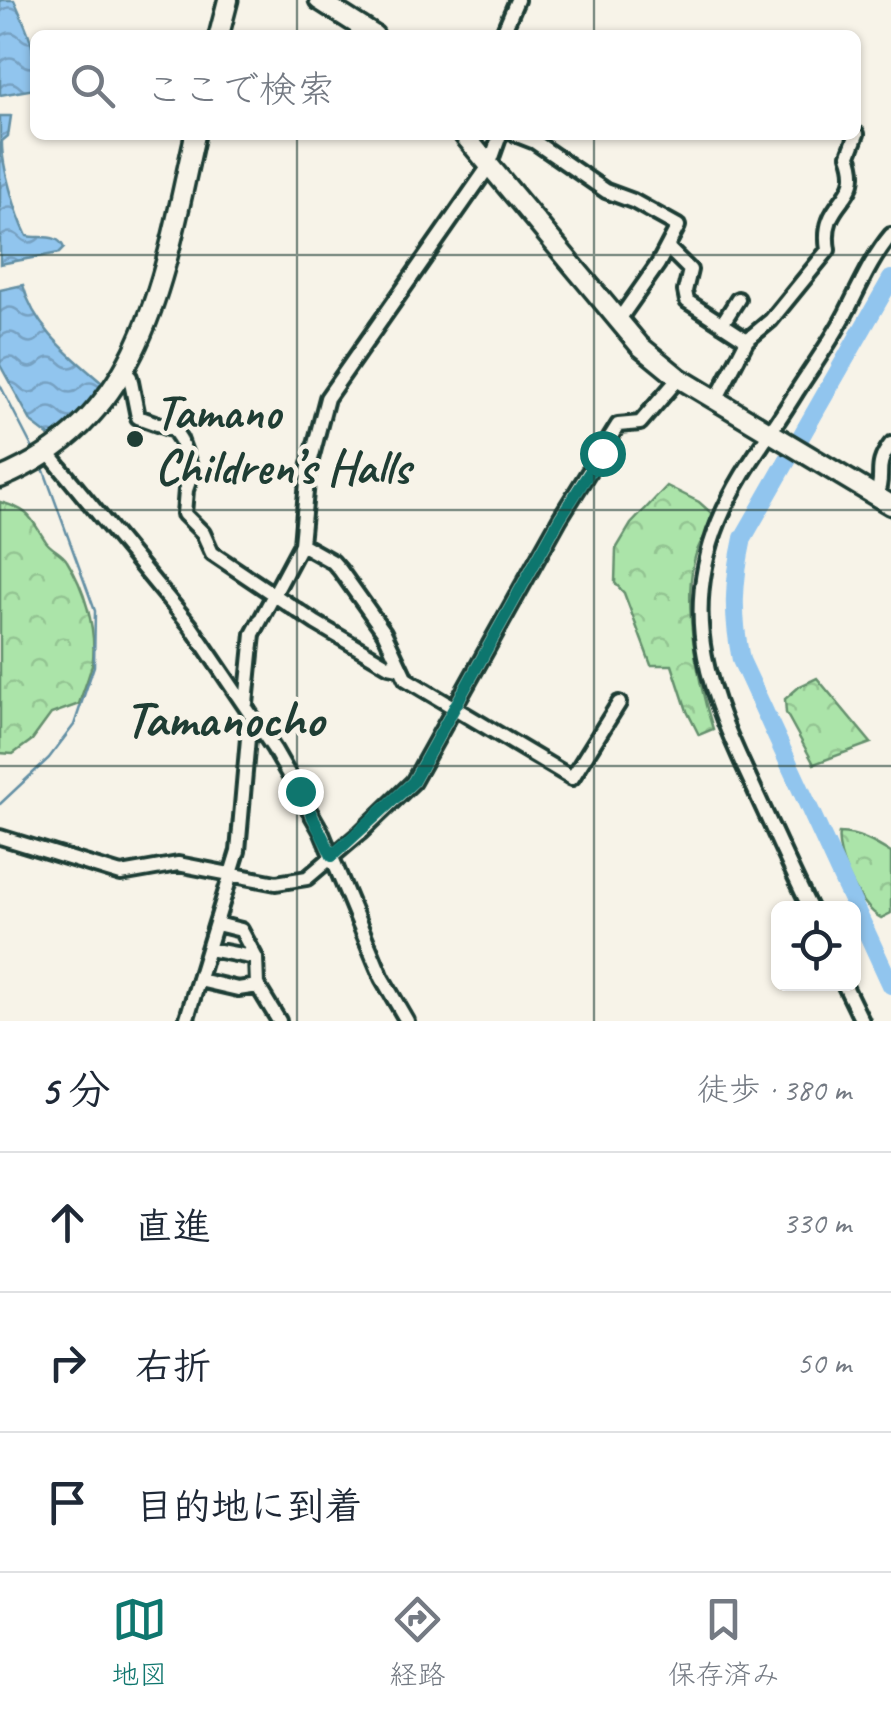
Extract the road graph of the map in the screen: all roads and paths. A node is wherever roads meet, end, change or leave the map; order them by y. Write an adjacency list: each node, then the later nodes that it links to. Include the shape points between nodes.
1 (228, 0): 4 (main road)
2 (319, 0): 5 (main road)
3 (516, 0): 6 (street)
4 (221, 30)
5 (366, 30)
6 (504, 30)
7 (194, 140): 19 (main road, via 164,268)
8 (468, 140): 12 (main road)
9 (498, 140): 12 (street)
10 (531, 140): 14 (street, via 606,191 678,226)
11 (855, 140): 18 (street, via 851,187 826,221 828,250)
12 (489, 166): 16 (main road); 27 (street, via 327,398 308,470)
13 (891, 235): 22 (street)
14 (668, 248): 16 (street); 17 (street, via 690,270 687,301)
15 (738, 299): 17 (street)
16 (618, 321): 20 (main road)
17 (722, 324): 18 (street)
18 (747, 340): 21 (street)
19 (124, 372): 24 (main road, via 98,409); 28 (street, via 138,417 174,430 190,461 184,514 212,554)
20 (679, 378): 21 (main road); 32 (street, via 640,423 618,424)
21 (716, 400): 22 (main road)
22 (771, 433): 26 (main road); 37 (street, via 713,538 700,632 714,696)
23 (891, 444): 26 (street, via 877,468)
24 (49, 454): 25 (main road); 31 (street, via 172,602)
25 (0, 478)
26 (884, 500)
27 (300, 544): 28 (street); 29 (street, via 340,570 384,632)
28 (273, 594): 29 (street); 31 (street, via 253,634)
29 (399, 668): 32 (street)
30 (619, 703): 32 (street, via 572,778)
31 (246, 704): 33 (street)
32 (453, 707): 35 (street, via 413,782)
33 (256, 722): 35 (street); 36 (street, via 249,727 240,843)
34 (0, 838): 36 (street, via 121,874 178,864)
35 (332, 856): 36 (street, via 293,882); 46 (street)
36 (230, 876): 38 (street)
37 (807, 901)
38 (217, 924): 39 (street); 40 (street, via 241,930)
39 (209, 949): 40 (street); 41 (street)
40 (256, 958): 42 (street)
41 (199, 980): 42 (street, via 238,989); 44 (street)
42 (258, 986): 45 (street)
43 (847, 991): 47 (street)
44 (186, 1021)
45 (278, 1021)
46 (407, 1021)
47 (862, 1021)

